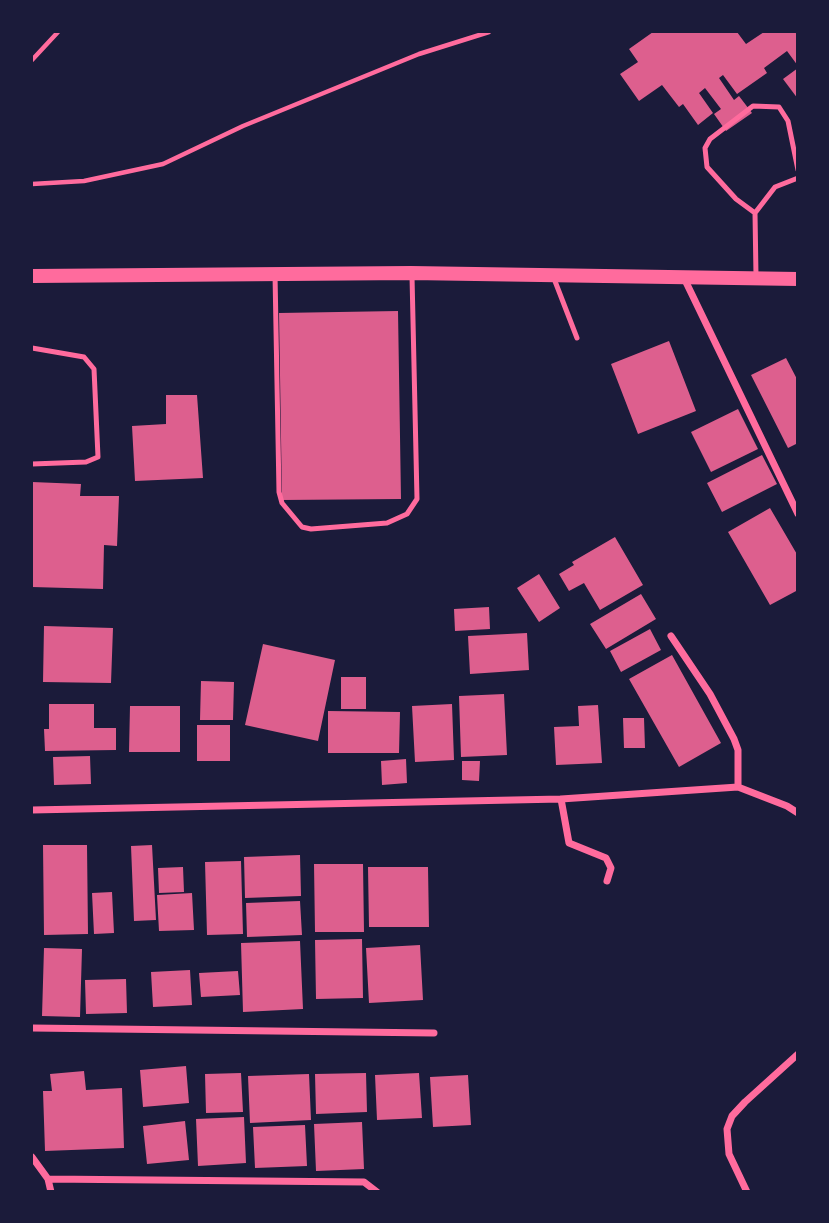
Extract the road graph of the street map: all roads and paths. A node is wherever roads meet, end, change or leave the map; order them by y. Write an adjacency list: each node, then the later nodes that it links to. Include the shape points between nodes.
1 (58, 32): 3 (path)
2 (489, 32): 6 (path, via 407,59 163,164 84,181)
3 (32, 60)
4 (797, 170): 7 (lane, via 788,121 779,107 753,106 710,139 705,148 707,167)
5 (797, 178): 7 (lane, via 775,187)
6 (32, 184)
7 (755, 213): 13 (lane)
8 (275, 274): 9 (main road); 9 (lane, via 279,492 282,503 302,527 311,530 387,523 407,514 417,499); 10 (main road)
9 (411, 274): 11 (main road)
10 (32, 276)
11 (552, 276): 12 (main road); 15 (lane)
12 (684, 277): 13 (main road); 18 (street)
13 (756, 279): 14 (main road)
14 (797, 279)
15 (577, 338)
16 (32, 348): 17 (lane, via 84,357 94,369 98,457 86,462)
17 (32, 464)
18 (797, 514)
19 (671, 636): 20 (street, via 734,739)
20 (737, 787): 21 (street); 23 (street)
21 (561, 799): 22 (street); 24 (street, via 569,842 606,858 611,868)
22 (32, 810)
23 (797, 813)
24 (607, 881)
25 (32, 1028): 26 (street)
26 (434, 1032)
27 (797, 1054): 34 (street, via 745,1102 727,1129 729,1154)
28 (32, 1157): 29 (street)
29 (48, 1179): 30 (street); 31 (street)
30 (245, 1181): 32 (street); 33 (street, via 363,1182)
31 (51, 1192)
32 (245, 1192)
33 (377, 1192)
34 (747, 1192)

